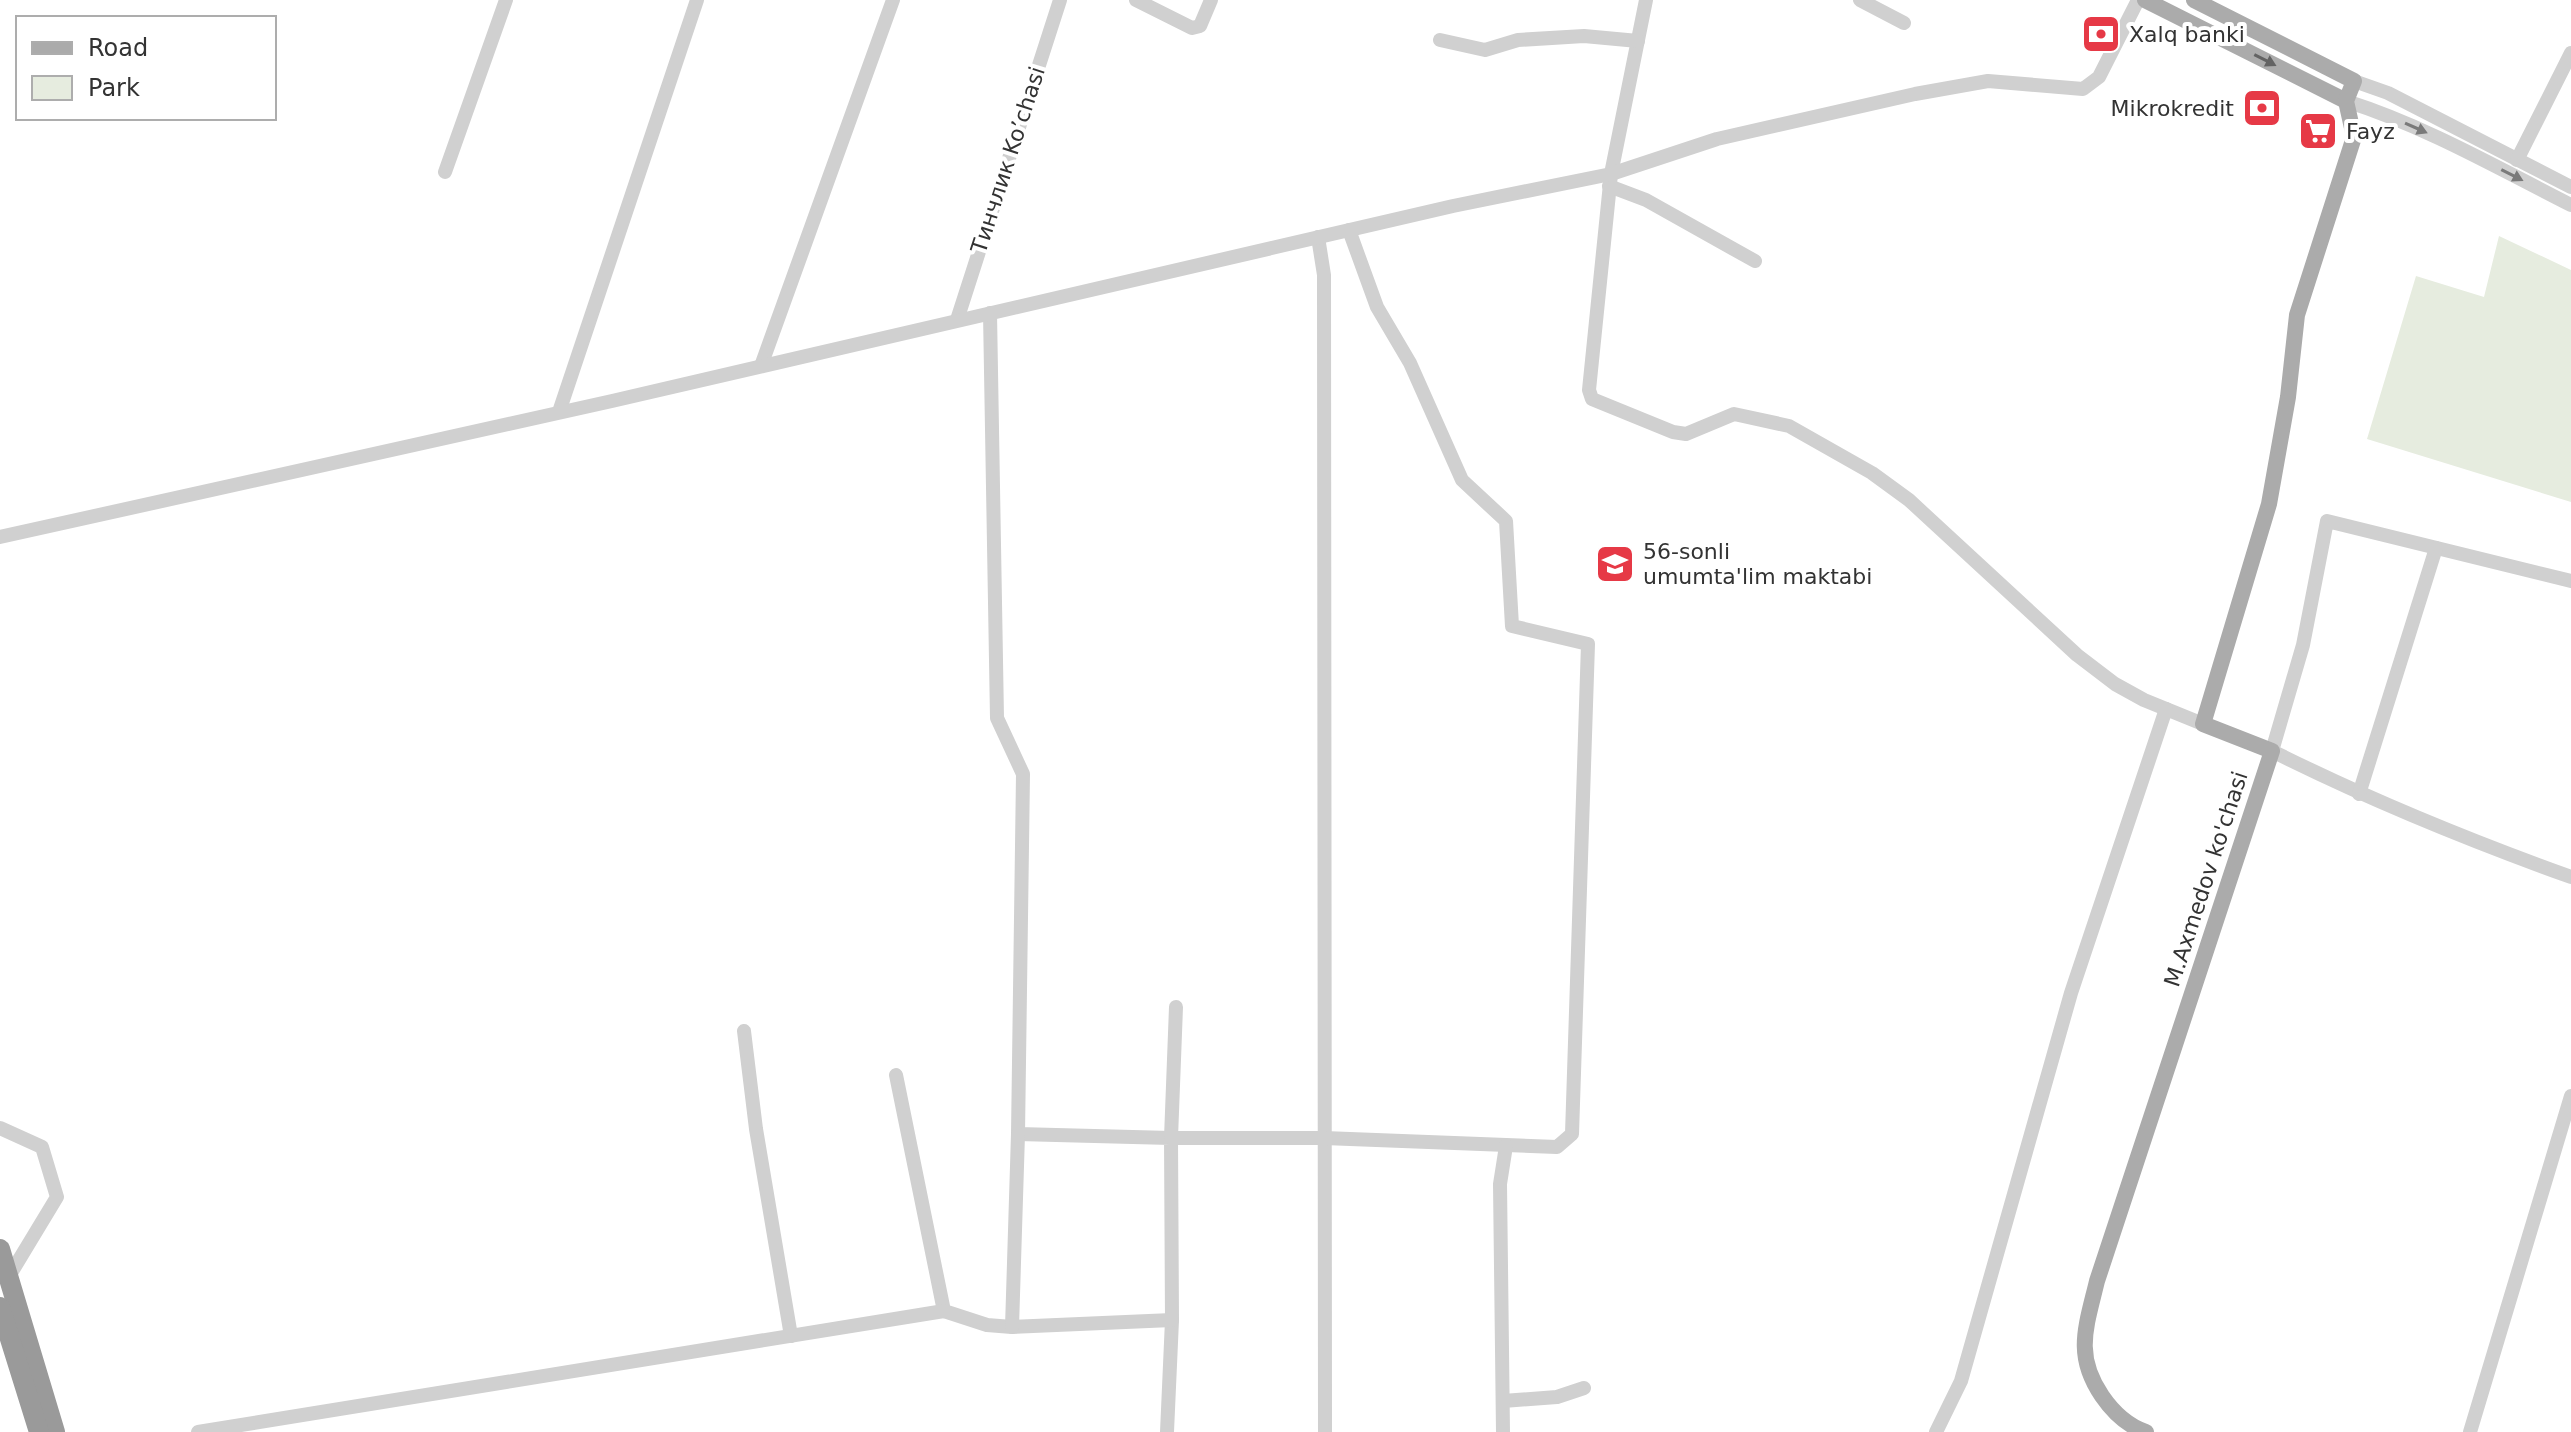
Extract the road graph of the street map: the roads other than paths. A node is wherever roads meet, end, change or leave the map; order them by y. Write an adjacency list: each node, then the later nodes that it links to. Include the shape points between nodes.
1 (506, 0): 19 (street)
2 (697, 0): 29 (street)
3 (893, 0): 28 (street)
4 (1060, 0): 27 (street, Тинчлик Ko’chasi)
5 (1136, 0): 6 (street, via 1192,28 1200,26)
6 (1211, 0)
7 (1646, 0): 14 (street)
8 (1860, 0): 12 (street)
9 (2138, 0): 20 (street, via 2099,77 2083,89 1988,81 1717,139)
10 (2145, 0): 17 (main road, one-way to 17)
11 (2194, 0): 16 (main road)
12 (1904, 23)
13 (1440, 40): 14 (street, via 1485,50 1518,40 1584,36)
14 (1638, 41): 20 (street)
15 (2571, 53): 18 (street)
16 (2354, 81): 17 (main road); 18 (street, via 2388,93)
17 (2346, 101): 22 (street, one-way to 22, via 2452,144); 34 (main road, via 2354,137 2297,315 2269,504)
18 (2517, 160): 21 (street)
19 (445, 172)
20 (1610, 180): 23 (street); 25 (street); 33 (street, via 1592,399 1686,434 1734,414 1789,426 1909,500 2077,655 2115,684)
21 (2571, 187)
22 (2571, 205)
23 (1349, 230): 24 (street); 46 (street, via 1377,307 1410,363 1462,480 1506,521 1512,626 1588,644 1572,1134 1557,1147)
24 (1318, 237): 26 (street); 45 (street, via 1324,275)
25 (1755, 261)
26 (990, 313): 27 (street); 43 (street, via 997,718 1023,774)
27 (957, 320): 28 (street)
28 (761, 366): 29 (street)
29 (559, 412): 30 (street)
30 (0, 537)
31 (2436, 548): 32 (street); 35 (street, via 2327,521 2303,645); 36 (street)
32 (2571, 581)
33 (2166, 709): 34 (street); 62 (street, via 2071,993 1961,1381)
34 (2203, 724): 35 (main road, M.Axmedov ko'chasi)
35 (2268, 750): 36 (street); 63 (main road, M.Axmedov ko'chasi, via 2084,1334 2087,1374 2111,1409)
36 (2359, 794): 37 (street)
37 (2571, 877)
38 (1176, 1007): 44 (street)
39 (744, 1031): 53 (street)
40 (896, 1075): 50 (street)
41 (2571, 1096): 64 (street)
42 (0, 1128): 48 (street, via 42,1147 57,1197)
43 (1018, 1134): 44 (street); 52 (street)
44 (1171, 1138): 45 (street); 51 (street)
45 (1324, 1138): 46 (street); 60 (street)
46 (1506, 1146): 55 (street, via 1500,1184)
47 (0, 1249): 48 (highway)
48 (8, 1278): 57 (highway)
49 (0, 1307): 56 (highway)
50 (944, 1311): 52 (street); 53 (street)
51 (1172, 1320): 52 (street); 59 (street)
52 (1012, 1327)
53 (791, 1336): 58 (street)
54 (1584, 1388): 55 (street, via 1557,1397)
55 (1503, 1401): 61 (street)
56 (39, 1432)
57 (55, 1432)
58 (198, 1432)
59 (1167, 1432)
60 (1325, 1432)
61 (1503, 1432)
62 (1936, 1432)
63 (2146, 1432)
64 (2470, 1432)

